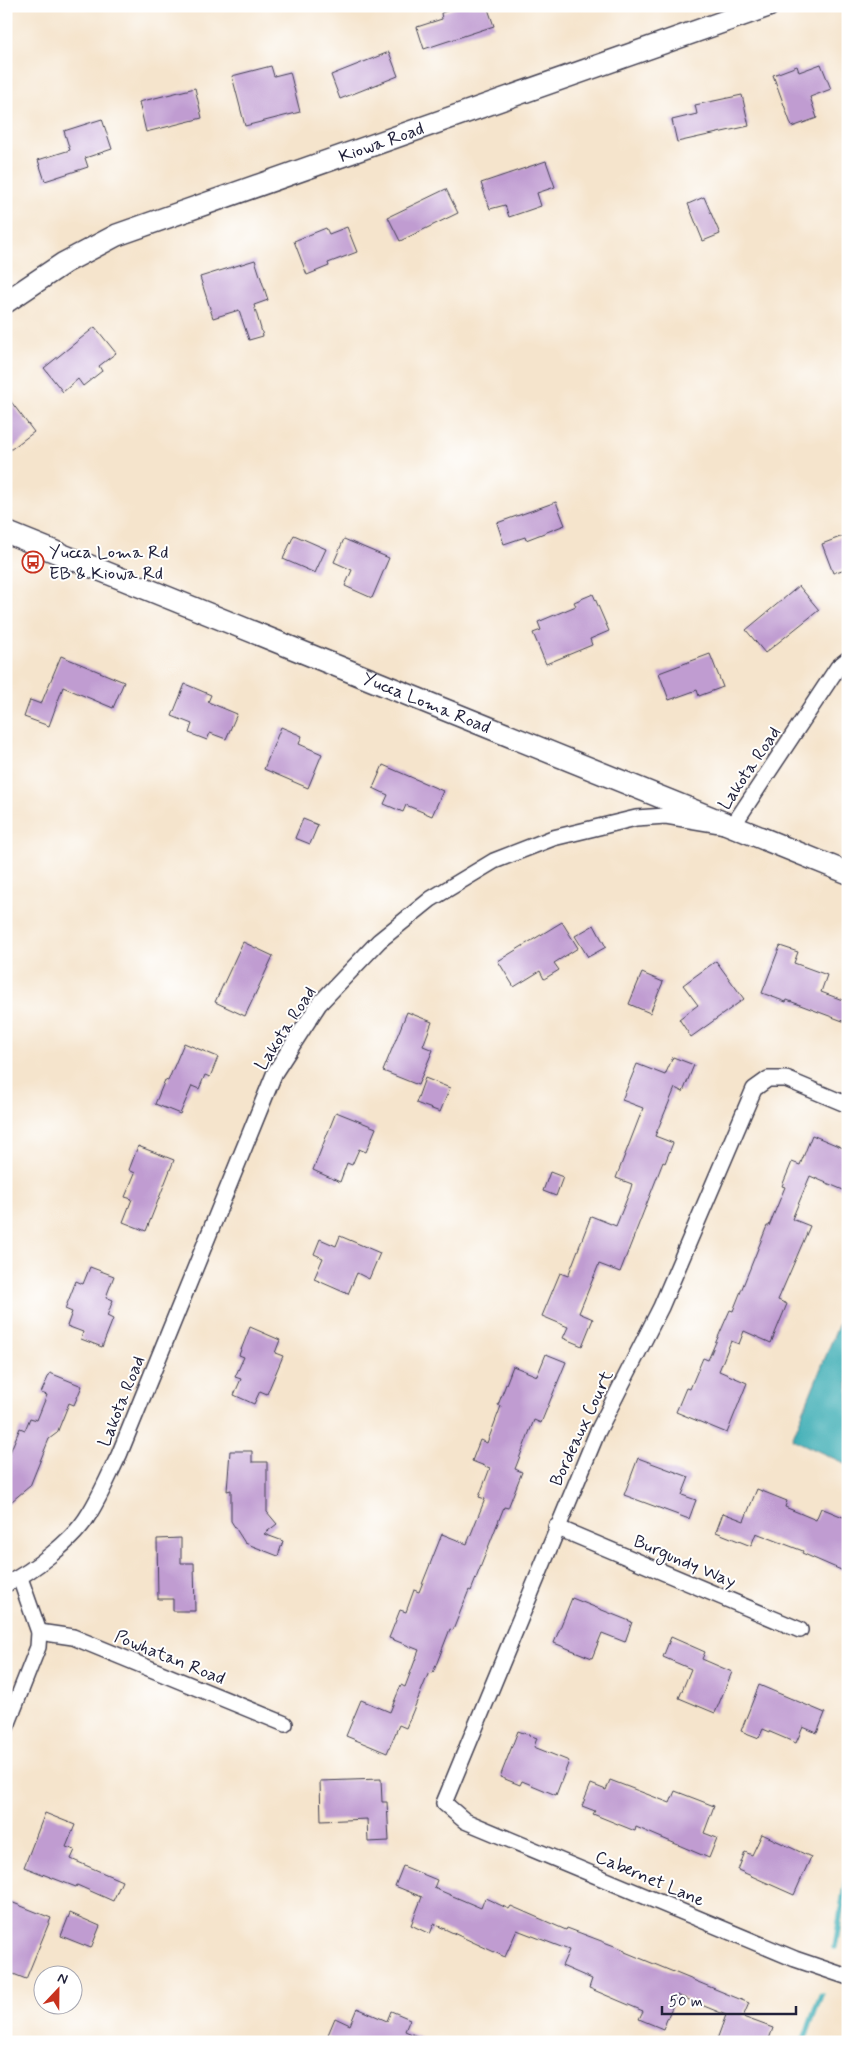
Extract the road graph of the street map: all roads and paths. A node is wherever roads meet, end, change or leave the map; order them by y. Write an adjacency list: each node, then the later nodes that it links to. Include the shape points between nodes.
1 (768, 6): 2 (main road, Kiowa Road, via 117,235 64,263)
2 (6, 302)
3 (6, 532): 5 (main road, Yucca Loma Road)
4 (848, 659): 5 (street, Lakota Road, via 838,666)
5 (732, 827): 6 (main road, Yucca Loma Road); 9 (street, Lakota Road, via 666,816 629,819 553,838 494,861 431,899 379,941 326,997 275,1072 120,1455 88,1516 53,1554)
6 (848, 873)
7 (848, 1105): 8 (street, Bordeaux Court, via 786,1080 768,1079 754,1089 661,1307 597,1433)
8 (556, 1528): 10 (street, Burgundy Way); 14 (street, Bordeaux Court)
9 (13, 1581): 11 (street, Lakota Road)
10 (800, 1630)
11 (39, 1632): 12 (street, Powhatan Road, via 73,1637); 13 (street, via 38,1647)
12 (285, 1724)
13 (6, 1728)
14 (444, 1803): 15 (street, Cabernet Lane, via 465,1821 795,1959)
15 (848, 1977)

